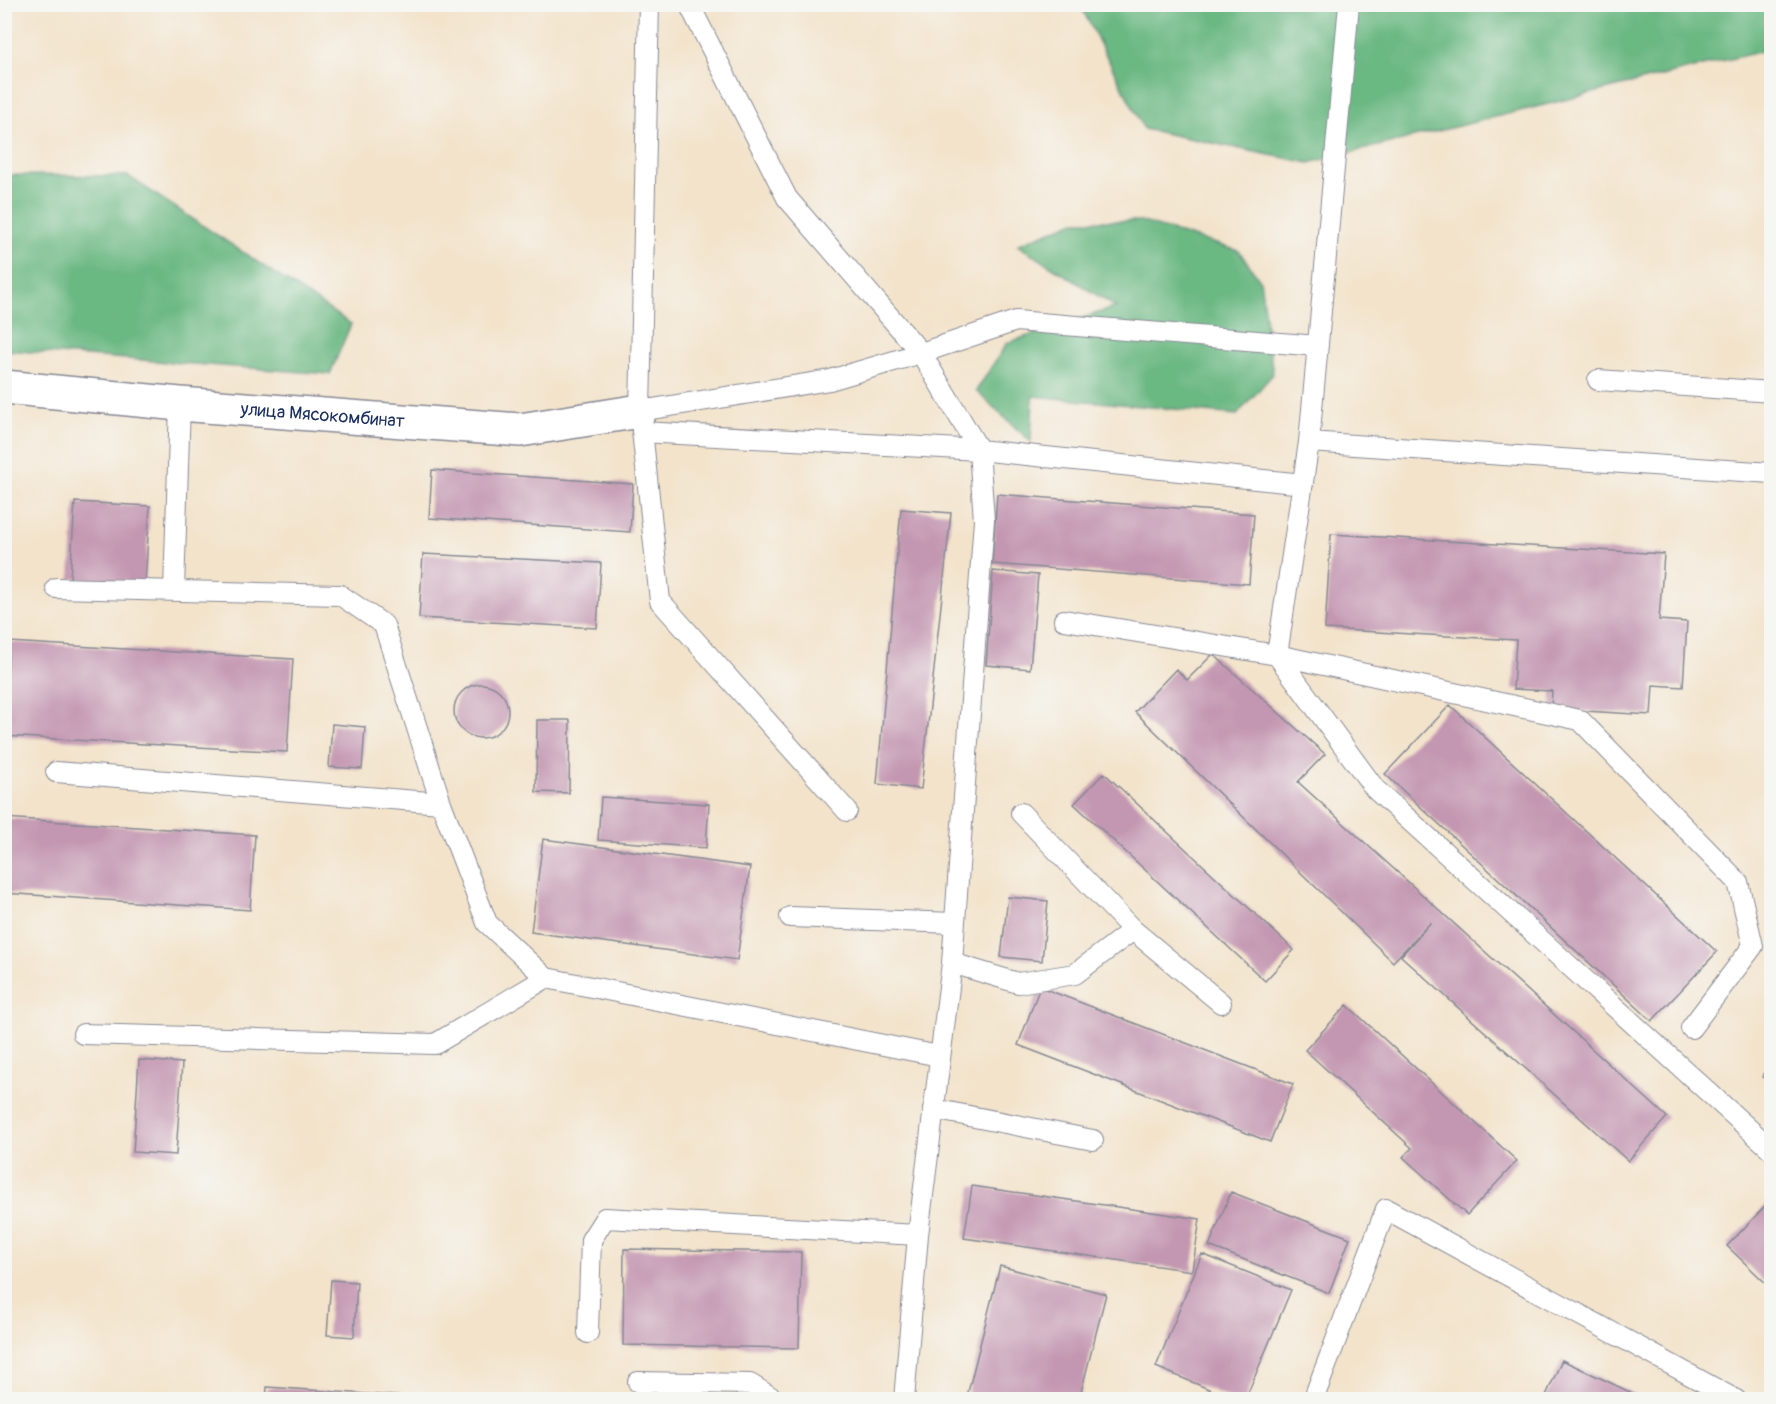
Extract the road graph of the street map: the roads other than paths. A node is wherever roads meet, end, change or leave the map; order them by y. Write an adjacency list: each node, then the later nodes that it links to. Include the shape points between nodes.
1 (649, 4): 10 (lane)
2 (689, 4): 5 (lane, via 787,198)
3 (1349, 4): 4 (lane)
4 (1318, 346): 5 (lane, via 1016,321); 11 (lane)
5 (921, 353): 10 (lane, via 830,380); 12 (lane)
6 (1598, 380): 8 (lane)
7 (4, 387): 9 (street, улица Мясокомбинат)
8 (1772, 392)
9 (180, 404): 10 (street, улица Мясокомбинат, via 520,430); 16 (lane)
10 (641, 422): 12 (lane); 21 (lane, via 660,601)
11 (1309, 442): 13 (lane); 14 (lane)
12 (979, 450): 14 (lane); 24 (lane, via 984,520)
13 (1772, 473)
14 (1304, 484): 18 (lane)
15 (56, 588): 16 (lane)
16 (174, 590): 20 (lane, via 340,595 384,625)
17 (1064, 620): 18 (lane)
18 (1277, 655): 29 (lane, via 1580,720 1738,882 1753,946); 34 (lane, via 1375,789)
19 (57, 772): 20 (lane)
20 (441, 803): 27 (lane, via 487,923)
21 (847, 811)
22 (1022, 813): 25 (lane)
23 (790, 917): 24 (lane)
24 (955, 923): 26 (lane)
25 (1133, 930): 26 (lane, via 1075,974 1018,983); 28 (lane)
26 (952, 963): 31 (lane)
27 (546, 978): 30 (lane, via 435,1044); 31 (lane)
28 (1221, 1004)
29 (1691, 1029)
30 (83, 1034)
31 (939, 1056): 32 (lane)
32 (933, 1109): 33 (lane); 35 (lane)
33 (1093, 1140)
34 (1772, 1150)
35 (918, 1235): 36 (lane, via 605,1218 591,1240); 39 (lane)
36 (588, 1333)
37 (638, 1382): 38 (lane, via 750,1384)
38 (776, 1400)
39 (904, 1400)
40 (1313, 1400): 41 (lane, via 1386,1209)
41 (1736, 1400)

